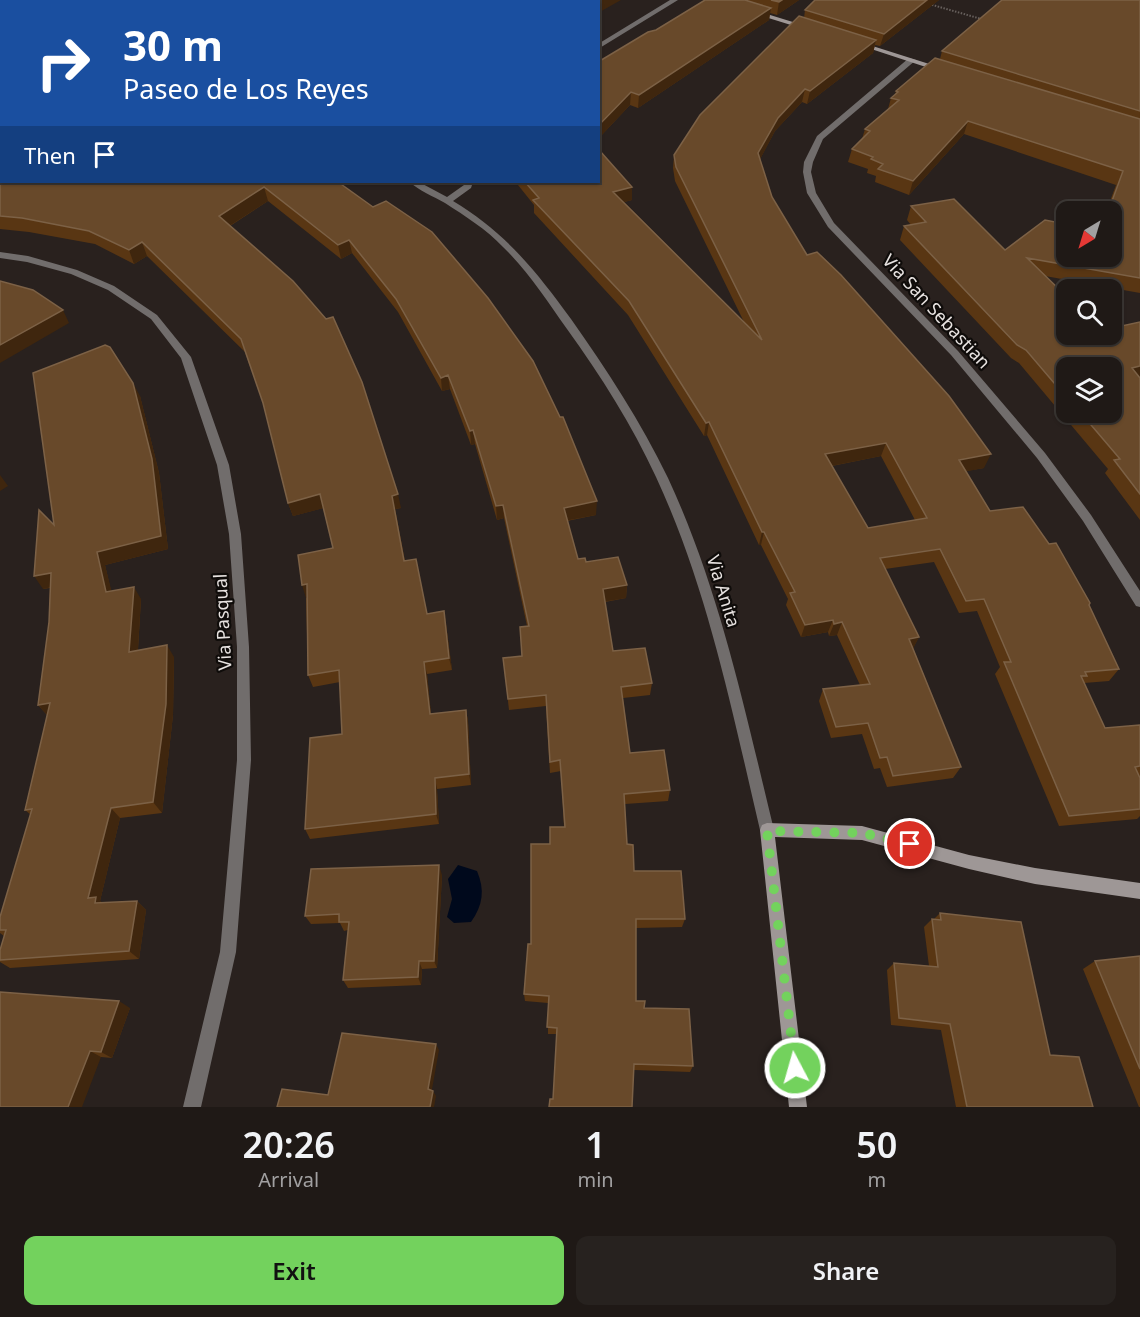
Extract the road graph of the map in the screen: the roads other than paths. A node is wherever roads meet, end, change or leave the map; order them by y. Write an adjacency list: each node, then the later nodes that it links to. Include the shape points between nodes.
1 (675, 0): 5 (street)
2 (747, 10): 3 (street)
3 (813, 30)
4 (857, 43): 6 (street)
5 (600, 46)
6 (912, 60): 7 (street); 12 (street, Via San Sebastian, via 820,138 810,151 806,167 808,185 831,225 945,341 1034,447 1087,518)
7 (946, 70)
8 (416, 183): 10 (street, Via Anita)
9 (468, 183): 10 (street)
10 (448, 201): 13 (street, Via Anita, via 496,235 528,267 617,395 661,476 686,534 713,620)
11 (0, 255): 15 (street, Via Pasqual, via 74,272 111,288 154,317 186,357 223,465 235,534 243,647 244,760 228,952)
12 (1140, 602)
13 (767, 831): 14 (street, via 862,833 1035,876); 16 (street, Via Anita)
14 (1140, 891)
15 (192, 1107)
16 (798, 1107)

